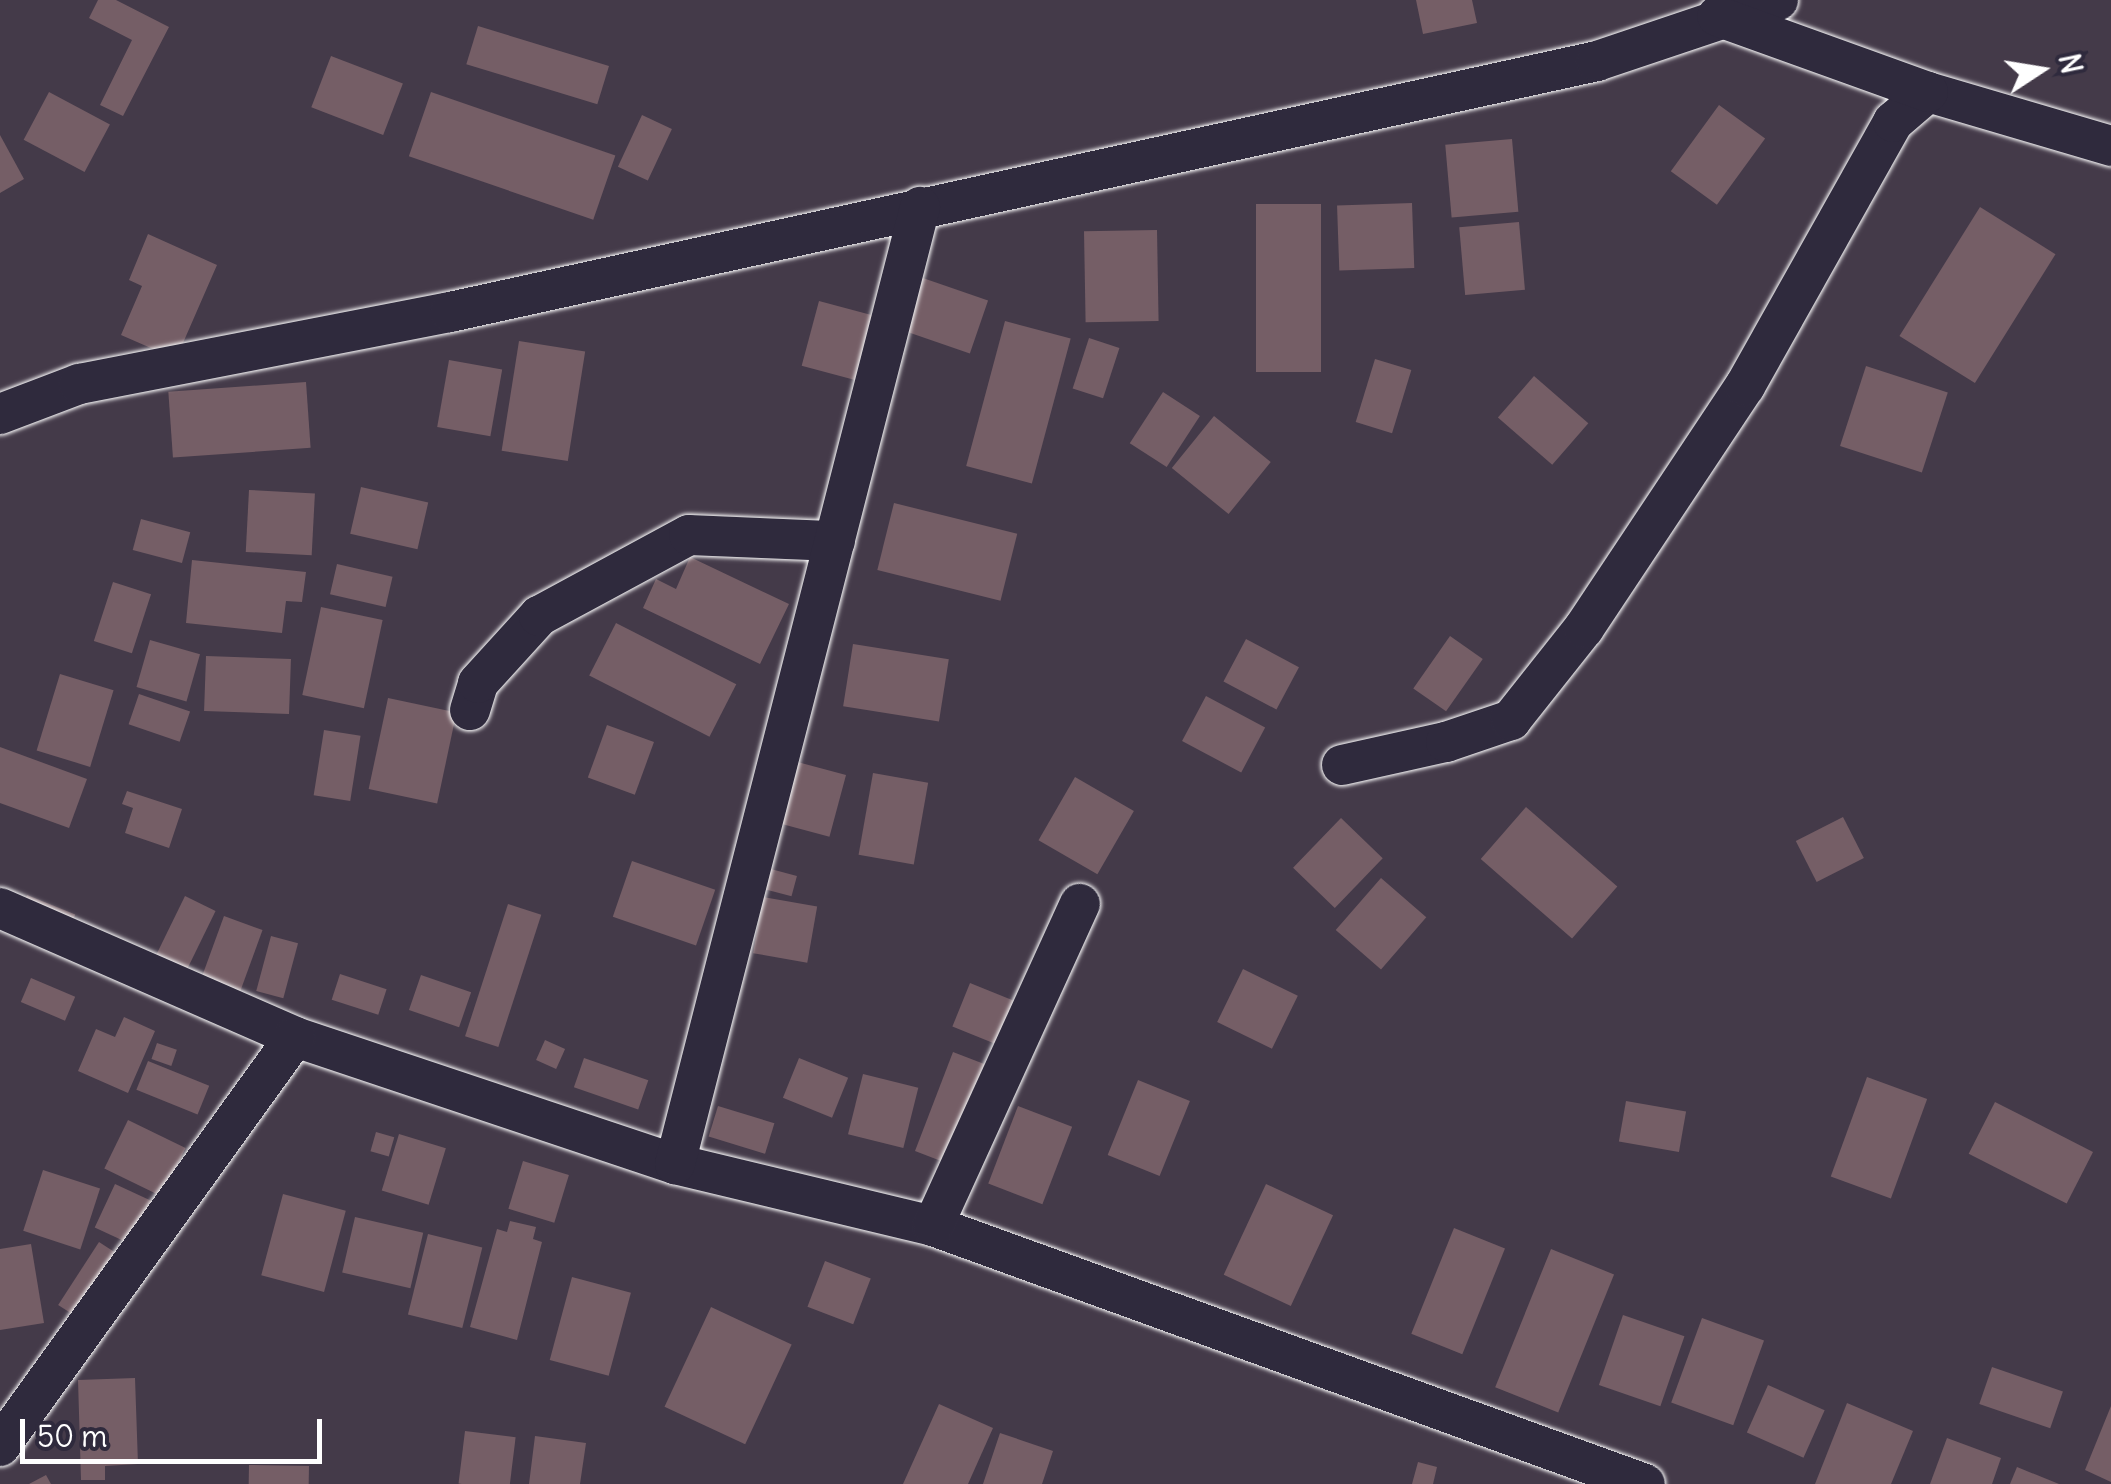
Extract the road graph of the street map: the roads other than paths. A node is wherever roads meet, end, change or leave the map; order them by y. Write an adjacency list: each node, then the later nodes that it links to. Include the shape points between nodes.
1 (1778, 0): 2 (street)
2 (1718, 16): 3 (street); 5 (street, via 1597,61)
3 (1928, 92): 4 (street); 9 (street, via 1893,122 1746,386 1584,628 1510,720)
4 (2111, 146)
5 (920, 207): 6 (street, via 450,312 80,384); 7 (street)
6 (0, 414)
7 (835, 540): 8 (street, via 688,536 538,616 478,683); 13 (street)
8 (470, 710)
9 (1342, 765)
10 (1080, 904): 14 (street)
11 (0, 908): 12 (street)
12 (295, 1037): 13 (street); 15 (street)
13 (675, 1164): 14 (street)
14 (932, 1226): 16 (street)
15 (0, 1446)
16 (1645, 1484)

